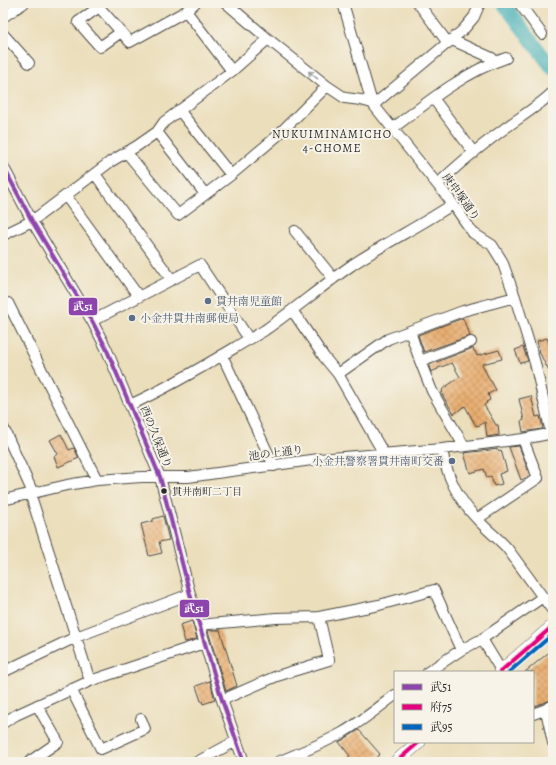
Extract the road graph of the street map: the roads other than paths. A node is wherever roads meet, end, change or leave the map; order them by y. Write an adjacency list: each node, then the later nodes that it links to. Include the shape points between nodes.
1 (24, 3): 9 (street)
2 (195, 3): 8 (street)
3 (226, 3): 13 (street)
4 (343, 3): 22 (street, 庚申塚通り)
5 (418, 3): 14 (street)
6 (480, 3): 14 (street, via 474,17)
7 (519, 3): 11 (street)
8 (186, 11): 10 (street, via 130,42); 18 (street)
9 (3, 17)
10 (121, 32)
11 (542, 34)
12 (3, 36): 17 (street)
13 (268, 39): 18 (street); 19 (street, one-way to 13)
14 (450, 42): 16 (street, via 492,58); 22 (street, via 377,102)
15 (506, 58): 16 (street)
16 (494, 62): 21 (street)
17 (29, 63)
18 (232, 71): 23 (street)
19 (326, 86): 22 (street, via 345,98); 30 (street, via 276,137)
20 (553, 92): 27 (street)
21 (433, 98): 24 (street); 27 (street)
22 (372, 103): 24 (street, 庚申塚通り)
23 (179, 110): 25 (street, via 164,122); 30 (street)
24 (392, 129): 31 (street, 庚申塚通り)
25 (157, 132): 26 (street); 32 (street)
26 (127, 153): 29 (street, via 110,162); 32 (street, via 178,215)
27 (474, 153): 31 (street)
28 (3, 166): 35 (street, 西の久保通り)
29 (96, 174): 33 (street); 39 (street)
30 (231, 175): 32 (street)
31 (438, 184): 34 (street, 庚申塚通り)
32 (205, 194)
33 (66, 196): 35 (street); 40 (street)
34 (453, 204): 38 (street); 41 (street, 庚申塚通り, via 473,233 492,245 502,261)
35 (32, 221): 37 (street); 44 (street, 西の久保通り)
36 (295, 231): 38 (street)
37 (3, 235)
38 (333, 279): 43 (street)
39 (172, 280): 40 (street); 46 (street, via 200,265)
40 (139, 297): 44 (street)
41 (515, 297): 45 (street, via 463,311); 53 (street, 庚申塚通り)
42 (3, 306): 60 (street, via 8,303)
43 (292, 310): 46 (street); 50 (street)
44 (92, 321): 51 (street, 西の久保通り)
45 (410, 331): 49 (street); 50 (street, via 388,339)
46 (249, 338): 48 (street)
47 (471, 342): 49 (street)
48 (222, 355): 51 (street, via 157,393); 58 (street)
49 (420, 361): 55 (street, via 432,391)
50 (338, 374): 57 (street)
51 (130, 405): 59 (street, 西の久保通り)
52 (3, 427): 61 (street)
53 (552, 433): 54 (street, 池の上通り)
54 (523, 439): 55 (street, 池の上通り); 63 (street, via 538,478)
55 (464, 446): 56 (street, 池の上通り)
56 (442, 449): 57 (street, 池の上通り); 63 (street, via 444,463 455,488)
57 (384, 454): 58 (street, 池の上通り, via 319,459)
58 (274, 466): 59 (street, 池の上通り, via 188,477)
59 (160, 477): 60 (street, 池の上通り); 64 (street, 西の久保通り)
60 (97, 480): 61 (street, 池の上通り)
61 (31, 493): 62 (street, 池の上通り); 70 (street)
62 (3, 500)
63 (477, 519): 65 (street, via 507,548)
64 (190, 594): 68 (street, 西の久保通り); 70 (street)
65 (543, 597): 66 (street); 71 (street)
66 (553, 611)
67 (320, 617): 68 (street); 73 (street, via 434,590); 81 (street, via 329,660 277,676)
68 (199, 625): 72 (street, 西の久保通り)
69 (553, 626): 76 (main road)
70 (76, 637): 77 (street); 78 (street)
71 (482, 639): 73 (street); 75 (street)
72 (204, 643): 78 (street); 81 (street, 西の久保通り)
73 (462, 650): 74 (street)
74 (430, 671)
75 (500, 671)
76 (502, 671)
77 (3, 672)
78 (90, 681): 79 (street)
79 (71, 689): 82 (street); 85 (street, via 101,749 145,729)
80 (394, 697): 93 (street, via 341,733)
81 (222, 700): 87 (street, 西の久保通り)
82 (37, 705): 86 (street); 90 (street, via 58,742)
83 (549, 707): 84 (street); 89 (street, via 547,715)
84 (534, 714)
85 (141, 719)
86 (3, 723)
87 (236, 741): 91 (street); 92 (street, 西の久保通り)
88 (418, 743): 94 (main road)
89 (553, 743)
90 (29, 762)
91 (197, 762)
92 (244, 762)
93 (278, 762)
94 (396, 762)

